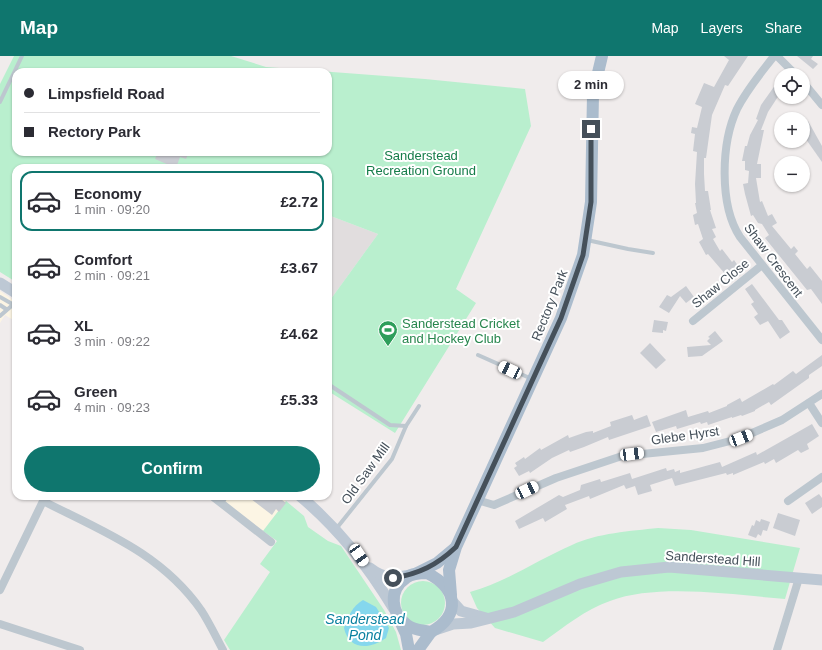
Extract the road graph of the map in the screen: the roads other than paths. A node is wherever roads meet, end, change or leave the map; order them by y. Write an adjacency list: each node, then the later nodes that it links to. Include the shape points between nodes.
1 (22, 56): 4 (lane)
2 (602, 56): 10 (main road, Rectory Park, via 593,94 591,202)
3 (776, 56): 5 (street); 12 (street, Shaw Crescent, via 754,82 737,109 729,136 725,166 726,191 733,224 742,241)
4 (16, 68)
5 (789, 68)
6 (12, 77): 8 (lane)
7 (810, 90): 9 (street)
8 (0, 102)
9 (822, 105)
10 (586, 239): 11 (lane); 24 (main road, Rectory Park, via 561,318)
11 (653, 253)
12 (762, 265): 21 (street, Shaw Close); 22 (street, Shaw Crescent)
13 (0, 283): 14 (main road)
14 (12, 290)
15 (0, 297): 16 (lane)
16 (12, 302)
17 (0, 305): 19 (lane)
18 (12, 305): 19 (lane)
19 (6, 309): 20 (lane)
20 (0, 315)
21 (694, 320)
22 (822, 340)
23 (478, 355): 24 (lane)
24 (532, 380): 37 (main road, Rectory Park)
25 (332, 387): 30 (lane, via 390,425)
26 (822, 394): 27 (street, Glebe Hyrst)
27 (809, 403): 29 (street); 37 (street, Glebe Hyrst, via 772,425 738,439 703,448 624,456 564,475 494,505)
28 (419, 406): 30 (lane, Old Saw Mill)
29 (822, 423)
30 (406, 426): 40 (lane, Old Saw Mill, via 392,459)
31 (822, 477): 38 (street)
32 (43, 500): 47 (street)
33 (48, 500): 54 (street, via 136,548 160,565 201,610)
34 (216, 500): 39 (street)
35 (224, 500): 39 (lane)
36 (304, 500): 40 (main road)
37 (477, 500): 42 (main road, Rectory Park)
38 (788, 501)
39 (221, 504): 41 (street)
40 (336, 529): 43 (main road)
41 (271, 542)
42 (456, 547): 44 (main road, Rectory Park, via 438,563); 48 (main road, Rectory Park, via 449,570)
43 (366, 566): 44 (main road, via 384,577); 49 (main road)
44 (414, 574): 48 (main road, via 427,573 443,582); 49 (main road, via 405,578 395,591 393,597)
45 (799, 578): 46 (main road, Sanderstead Hill); 50 (main road, Sanderstead Hill, via 669,567 620,572 580,584 514,612); 57 (street)
46 (822, 580)
47 (0, 590)
48 (452, 598): 50 (main road, via 461,611); 52 (main road, via 450,615)
49 (396, 612): 52 (main road, via 413,629); 55 (main road, via 406,634)
50 (490, 619): 52 (main road, Sanderstead Hill, via 453,624)
51 (0, 624): 53 (street)
52 (434, 630): 56 (main road)
53 (80, 650)
54 (223, 650)
55 (409, 650)
56 (418, 650)
57 (777, 650)

